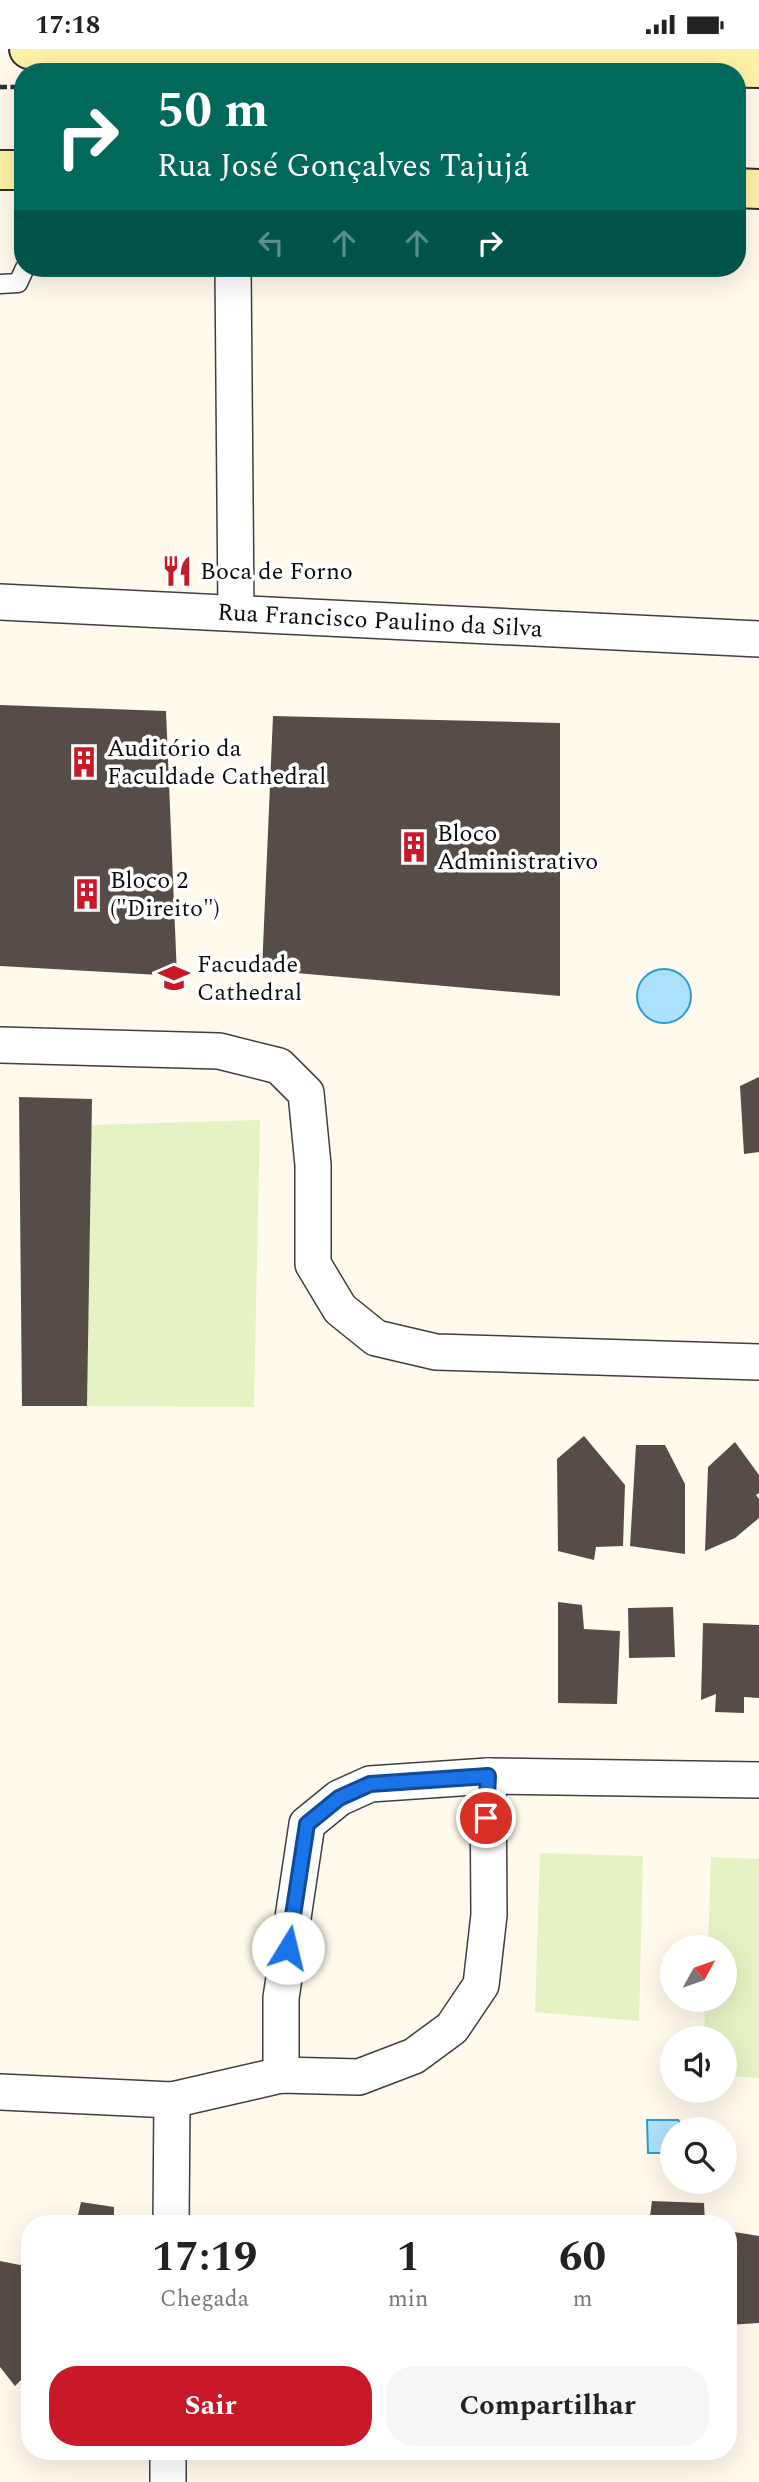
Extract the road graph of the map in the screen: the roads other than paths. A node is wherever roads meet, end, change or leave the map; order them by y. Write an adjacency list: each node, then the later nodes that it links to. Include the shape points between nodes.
1 (29, 49): 2 (main road)
2 (238, 54): 3 (main road)
3 (573, 63)
4 (21, 277): 6 (lane, via 18,283)
5 (233, 277): 8 (street)
6 (0, 284)
7 (0, 602): 8 (street, Rua Francisco Paulino da Silva)
8 (236, 612): 9 (street, Rua Francisco Paulino da Silva)
9 (759, 639)
10 (0, 1045): 11 (street, via 219,1051 279,1066 306,1093 313,1165 313,1264 340,1309 376,1338 436,1352)
11 (759, 1361)
12 (488, 1776): 13 (street); 14 (street, via 489,1915 481,1986 452,2028 414,2056 359,2077); 14 (street, via 370,1784 339,1798 307,1824 281,1997)
13 (759, 1780)
14 (281, 2075): 16 (street)
15 (0, 2092): 16 (street)
16 (172, 2100): 17 (street)
17 (171, 2215)
18 (168, 2460): 19 (street)
19 (168, 2482)

